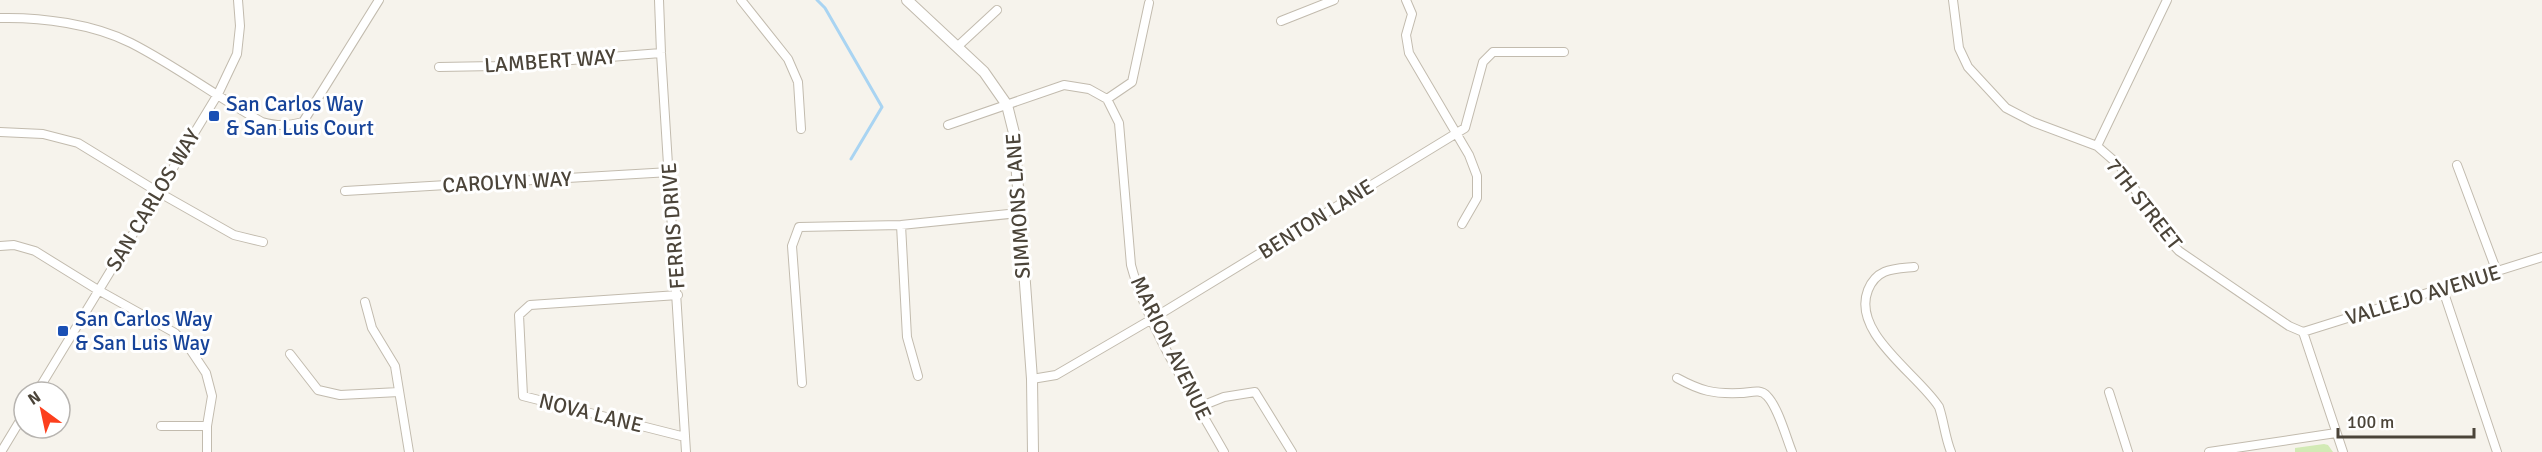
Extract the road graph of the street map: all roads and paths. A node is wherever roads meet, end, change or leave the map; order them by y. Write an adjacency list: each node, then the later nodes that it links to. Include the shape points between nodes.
1 (238, 0): 18 (street, SAN CARLOS WAY, via 237,54)
2 (379, 0): 18 (street, via 303,122 277,126 262,122)
3 (659, 0): 16 (street, FERRIS DRIVE)
4 (741, 0): 22 (street, via 791,66 798,82)
5 (908, 0): 14 (street, SIMMONS LANE)
6 (1334, 0): 13 (street)
7 (1406, 0): 24 (street, via 1412,14 1406,35 1409,53)
8 (1953, 0): 25 (street, 7TH STREET, via 1959,48 1968,67 2006,108)
9 (2167, 0): 25 (street)
10 (1149, 3): 19 (street, via 1132,82)
11 (997, 10): 14 (street)
12 (0, 18): 18 (street, via 84,27 129,42)
13 (1281, 21)
14 (957, 47): 20 (street, SIMMONS LANE, via 984,72)
15 (1564, 52): 24 (street, BENTON LANE, via 1493,52 1483,62 1465,128)
16 (660, 53): 17 (street, LAMBERT WAY); 27 (street, FERRIS DRIVE)
17 (439, 67)
18 (218, 94): 29 (street, SAN CARLOS WAY)
19 (1107, 99): 20 (street, via 1089,89 1064,85); 42 (street, MARION AVENUE, via 1119,123 1131,265)
20 (1007, 105): 21 (street); 30 (street, SIMMONS LANE, via 1014,133)
21 (948, 125)
22 (801, 129)
23 (0, 132): 29 (street, via 43,134 78,143)
24 (1455, 133): 31 (street, via 1477,176 1477,198); 42 (street, BENTON LANE)
25 (2097, 146): 43 (street, 7TH STREET, via 2120,166 2179,251)
26 (2457, 165): 37 (street)
27 (670, 172): 28 (street, CAROLYN WAY); 40 (street, FERRIS DRIVE)
28 (345, 191)
29 (158, 192): 33 (street, via 234,235); 38 (street, SAN CARLOS WAY)
30 (1018, 213): 32 (street); 47 (street, SIMMONS LANE)
31 (1462, 224)
32 (902, 225): 45 (street, via 907,337); 49 (street, via 799,227 792,246)
33 (263, 242)
34 (0, 246): 38 (street, via 14,245 34,251)
35 (2542, 257): 37 (street, VALLEJO AVENUE)
36 (1914, 267): 66 (street, via 1878,274 1864,307 1875,335 1939,407)
37 (2497, 272): 39 (street, VALLEJO AVENUE)
38 (98, 290): 48 (street, SAN CARLOS WAY); 54 (street, via 175,333 190,349 206,373 212,396)
39 (2443, 290): 43 (street, VALLEJO AVENUE); 70 (street)
40 (678, 295): 57 (street, FERRIS DRIVE); 57 (street, NOVA LANE, via 530,305 519,315 523,396)
41 (365, 302): 50 (street, via 372,328 395,366)
42 (1152, 319): 47 (street, BENTON LANE, via 1056,375); 52 (street, MARION AVENUE)
43 (2303, 332): 55 (street)
44 (290, 354): 50 (street, via 318,390 340,395)
45 (918, 376)
46 (1677, 378): 65 (street, via 1703,392 1764,393)
47 (1032, 379): 62 (street, SIMMONS LANE)
48 (44, 380)
49 (802, 383)
50 (399, 392): 60 (street)
51 (2109, 392): 67 (street)
52 (1199, 407): 63 (street, MARION AVENUE); 64 (street, via 1224,397 1255,392)
53 (161, 426): 54 (street)
54 (207, 426): 59 (street)
55 (2336, 433): 68 (street); 69 (street)
56 (12, 434): 58 (street)
57 (685, 437): 61 (street, FERRIS DRIVE)
58 (1, 452)
59 (207, 452)
60 (409, 452)
61 (686, 452)
62 (1033, 452)
63 (1224, 452)
64 (1292, 452)
65 (1792, 452)
66 (1950, 452)
67 (2128, 452)
68 (2209, 452)
69 (2343, 452)
70 (2497, 452)

